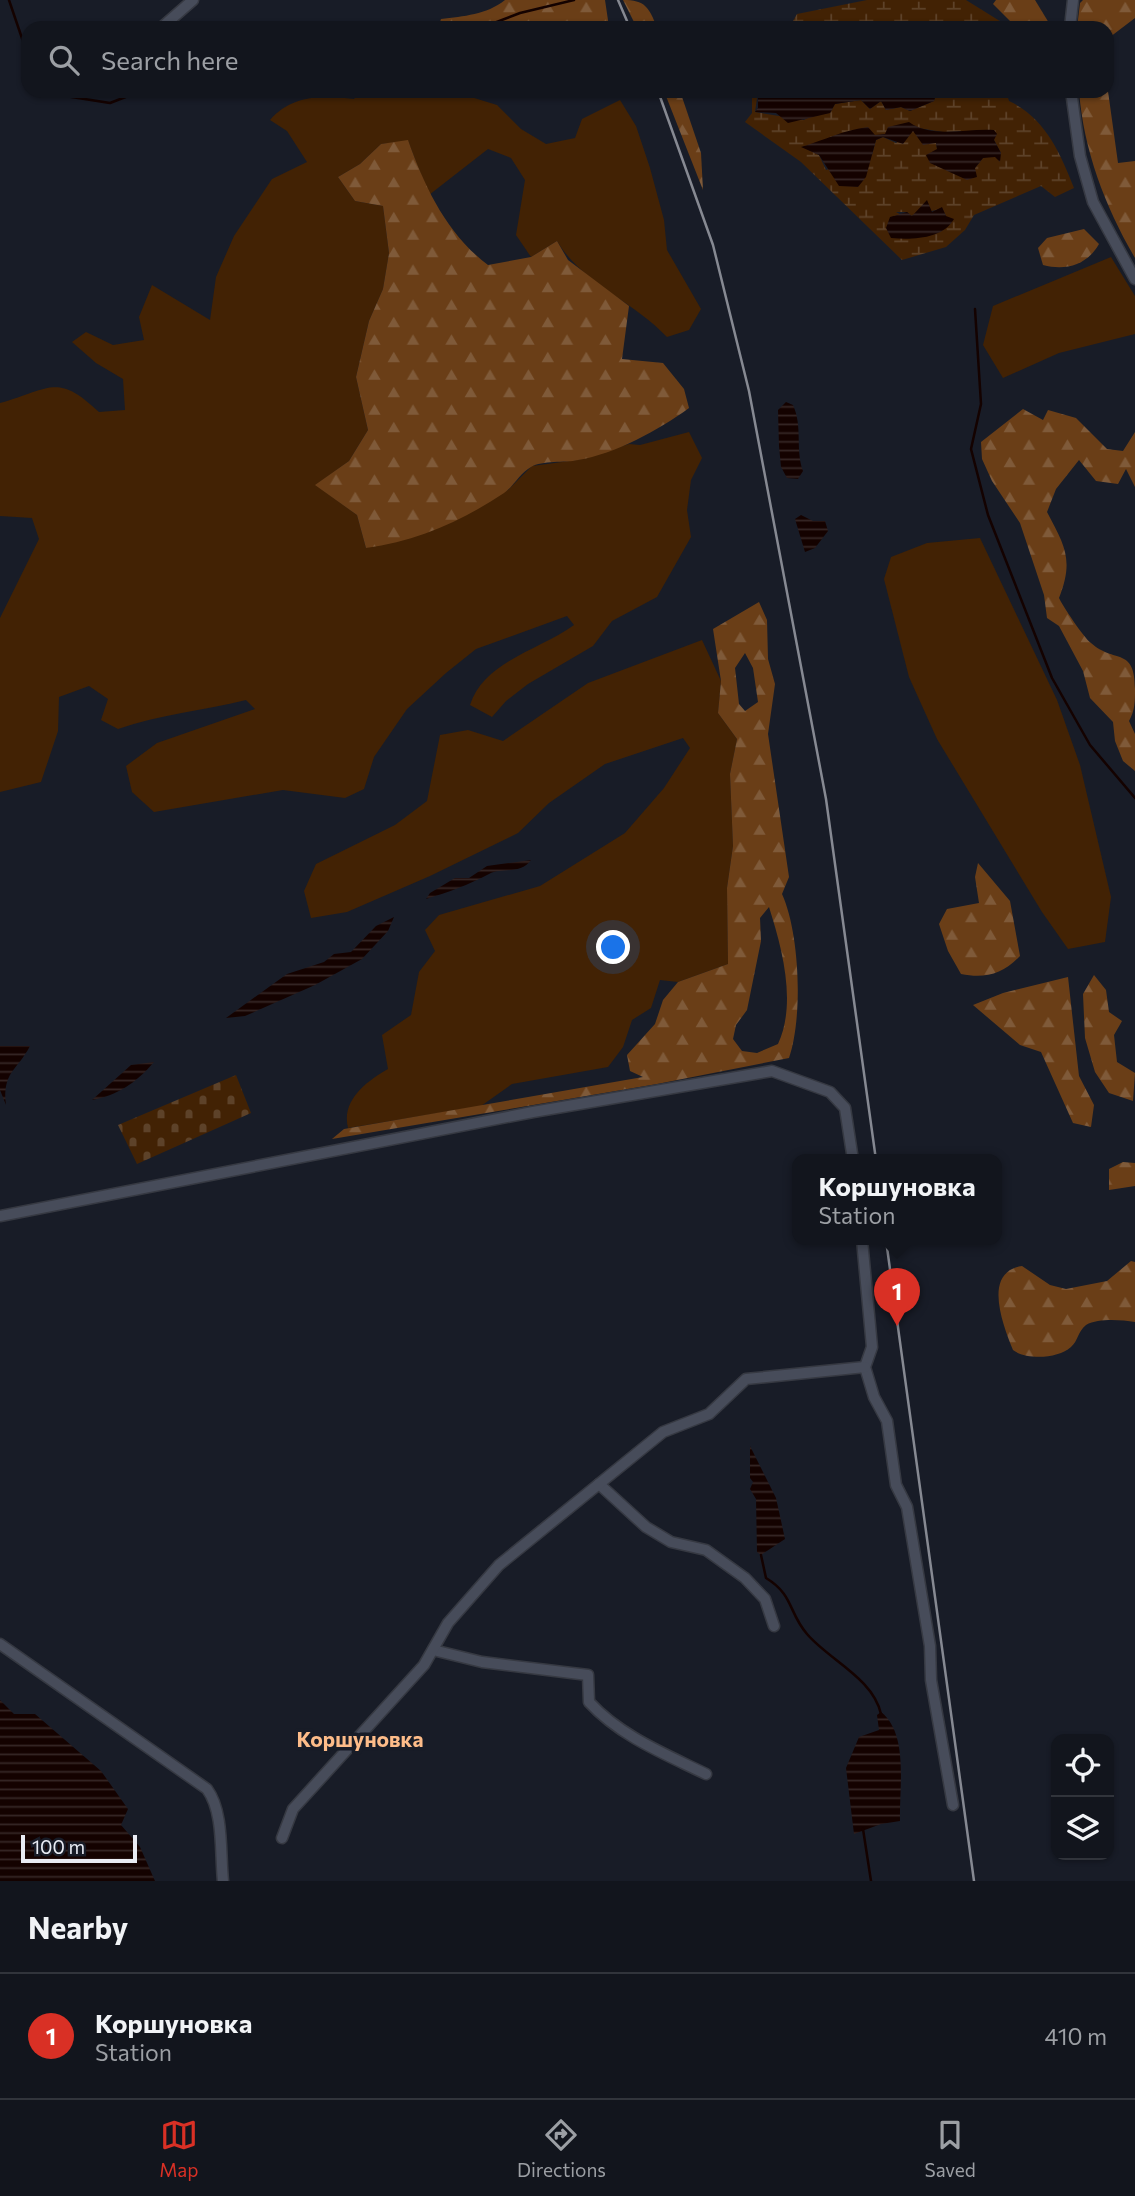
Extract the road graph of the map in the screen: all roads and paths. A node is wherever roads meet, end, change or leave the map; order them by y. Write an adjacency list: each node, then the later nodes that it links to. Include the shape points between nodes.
1 (193, 0): 3 (street)
2 (1073, 0): 4 (street)
3 (169, 21)
4 (1071, 21)
5 (1072, 98): 6 (street, via 1080,156 1093,202)
6 (1135, 279)
7 (852, 1154): 8 (street, via 845,1108 830,1092 772,1071 533,1112)
8 (0, 1216)
9 (862, 1245): 10 (street, via 872,1347)
10 (864, 1367): 11 (street, via 746,1379 709,1414 663,1432); 16 (street, via 887,1422 896,1485 907,1507 930,1646 930,1680)
11 (599, 1484): 12 (street, via 646,1527 671,1542 706,1550 745,1577 765,1599); 14 (street, via 499,1565 448,1623)
12 (774, 1626)
13 (0, 1644): 18 (street, via 207,1789 219,1819)
14 (433, 1650): 15 (street, via 482,1662 589,1675 589,1702 600,1715 645,1745); 17 (street, via 393,1702 293,1809)
15 (706, 1774)
16 (953, 1805)
17 (282, 1838)
18 (223, 1881)

